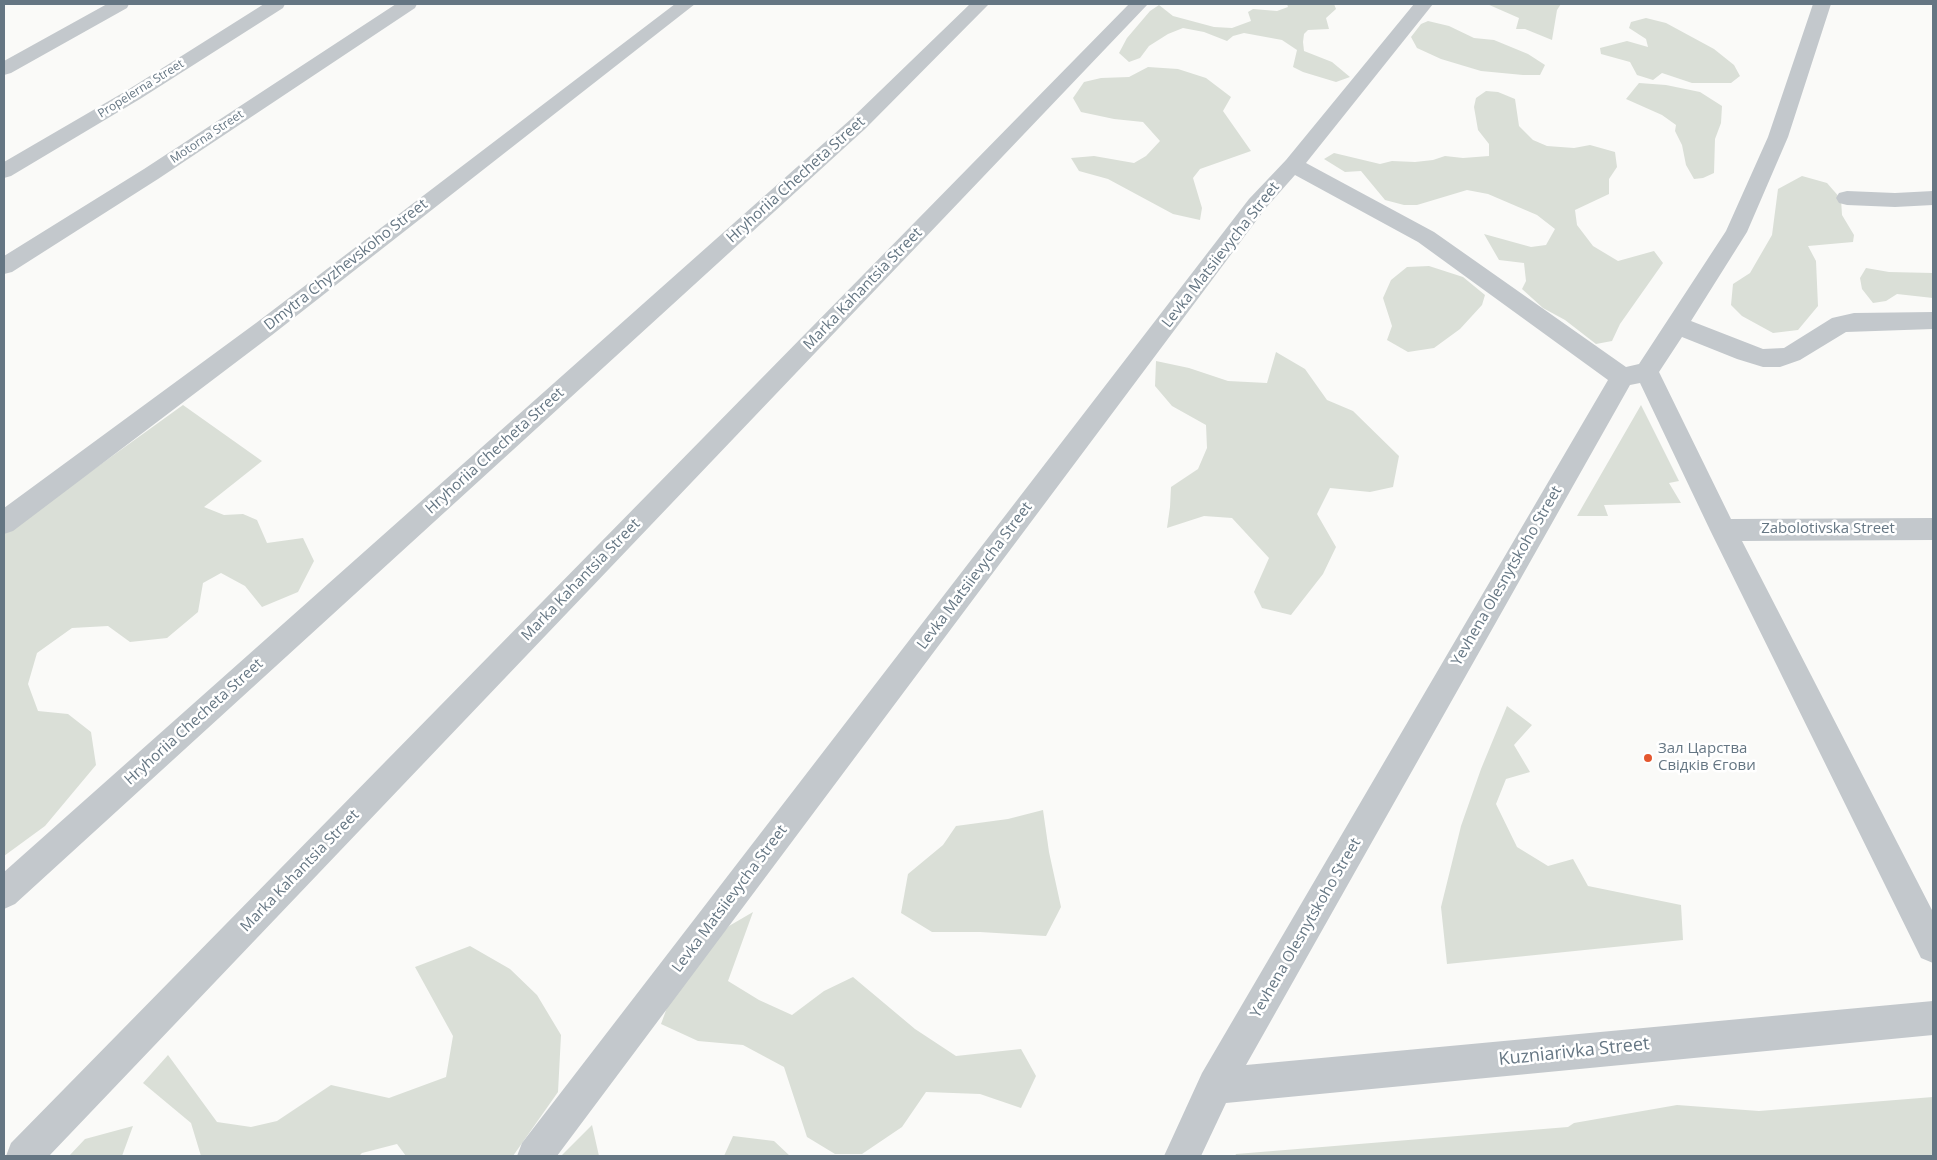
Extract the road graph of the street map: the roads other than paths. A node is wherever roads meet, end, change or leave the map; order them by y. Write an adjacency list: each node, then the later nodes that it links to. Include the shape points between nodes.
1 (120, 4): 9 (street)
2 (276, 4): 11 (street, Propelerna Street, via 133,95)
3 (408, 4): 14 (street, Motorna Street, via 151,174)
4 (686, 4): 18 (street, Dmytra Chyzhevskoho Street, via 264,329)
5 (980, 4): 21 (street, Hryhoriia Checheta Street, via 858,124)
6 (1139, 4): 25 (street, Marka Kahantsia Street)
7 (1424, 4): 10 (street, Levka Matsiievycha Street)
8 (1822, 4): 16 (street, Yevhena Olesnytskoho Street, via 1778,137 1736,232)
9 (4, 69)
10 (1293, 165): 17 (street, via 1426,237); 26 (street, Levka Matsiievycha Street, via 1251,212)
11 (4, 171)
12 (1848, 198): 13 (street)
13 (1933, 198)
14 (4, 266)
15 (1933, 321): 16 (street, via 1840,324 1780,358 1745,353)
16 (1677, 325): 17 (street, Yevhena Olesnytskoho Street)
17 (1634, 374): 20 (street); 24 (street, Yevhena Olesnytskoho Street)
18 (4, 523)
19 (1933, 529): 20 (street, Zabolotivska Street)
20 (1723, 530): 22 (street)
21 (4, 893)
22 (1933, 946)
23 (1933, 1018): 24 (street, Kuzniarivka Street)
24 (1215, 1086): 27 (street, Yevhena Olesnytskoho Street)
25 (24, 1156)
26 (535, 1156)
27 (1182, 1156)

